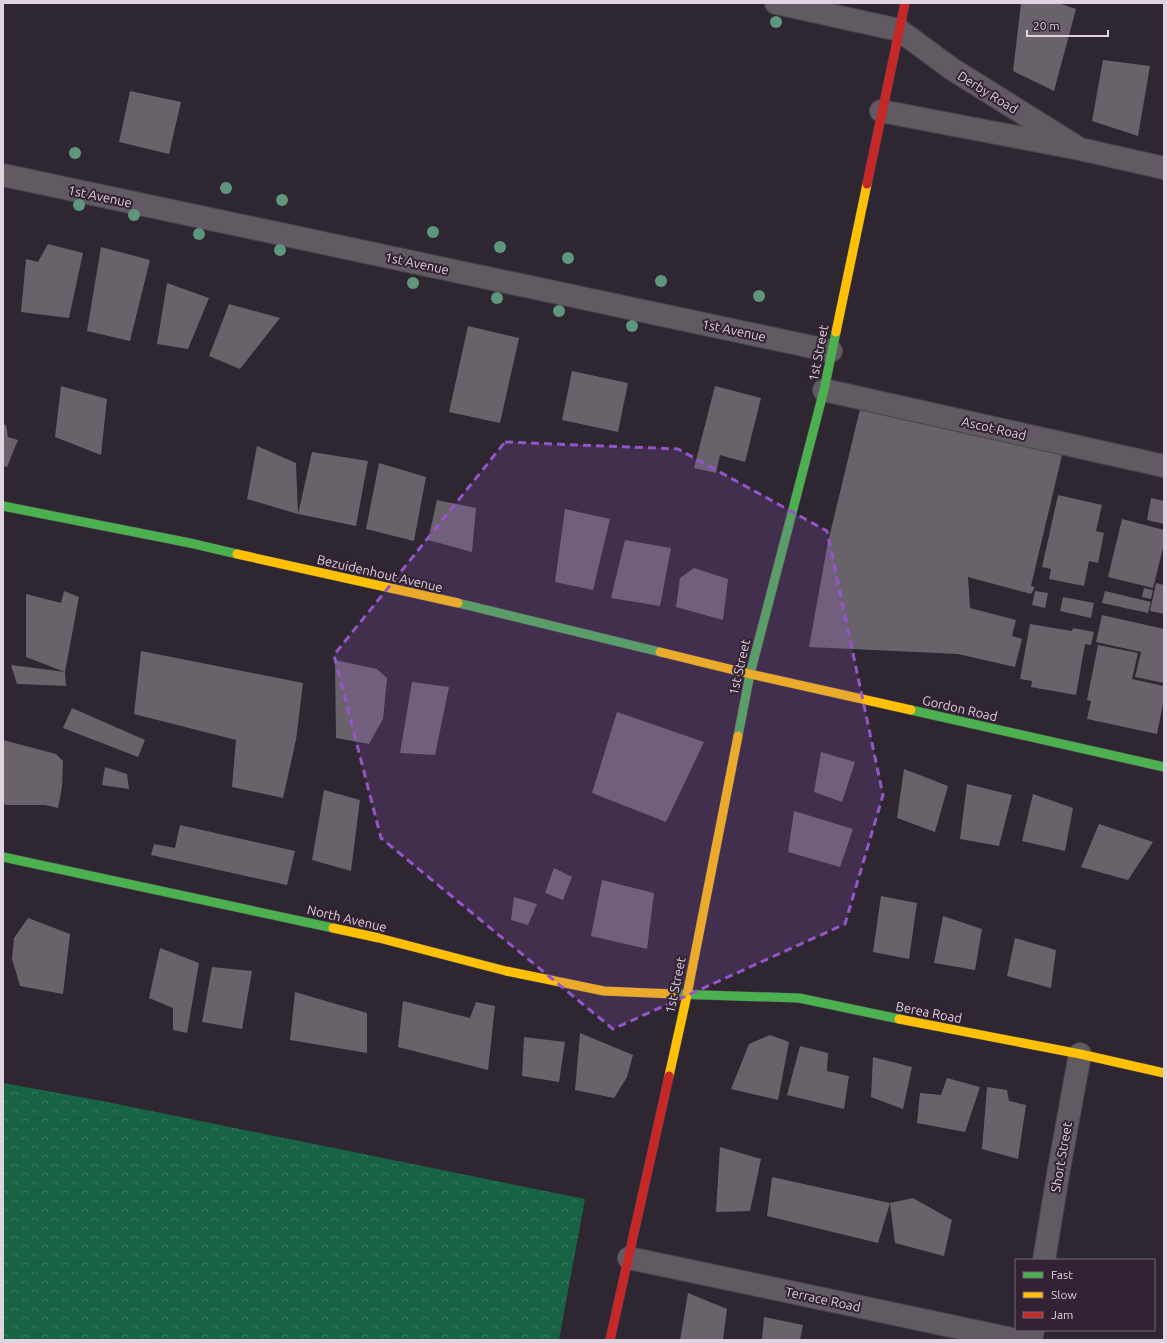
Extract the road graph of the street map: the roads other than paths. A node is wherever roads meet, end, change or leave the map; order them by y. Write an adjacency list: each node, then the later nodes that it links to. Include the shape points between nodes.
1 (776, 3): 3 (street)
2 (905, 3): 3 (street, 1st Street)
3 (899, 30): 4 (street, 1st Street); 5 (street, Derby Road, via 952,69)
4 (881, 111): 5 (street, Derby Road); 8 (street, 1st Street)
5 (1080, 149): 6 (street, Derby Road)
6 (1164, 168)
7 (3, 175): 8 (street, 1st Avenue)
8 (831, 351): 9 (street, 1st Street)
9 (824, 390): 10 (street, Ascot Road); 12 (street, 1st Street)
10 (1164, 466)
11 (3, 506): 12 (street, Bezuidenhout Avenue, via 190,543 459,603)
12 (750, 674): 13 (street, Gordon Road); 15 (street, 1st Street)
13 (1164, 767)
14 (3, 857): 15 (street, North Avenue, via 379,938 514,973 604,991)
15 (686, 995): 16 (street, Berea Road, via 799,998); 18 (street, 1st Street)
16 (1080, 1054): 17 (street, Berea Road); 19 (street, Short Street)
17 (1164, 1073)
18 (629, 1258): 20 (street, 1st Street); 21 (street, Terrace Road)
19 (1044, 1259)
20 (610, 1340)
21 (1018, 1340)

